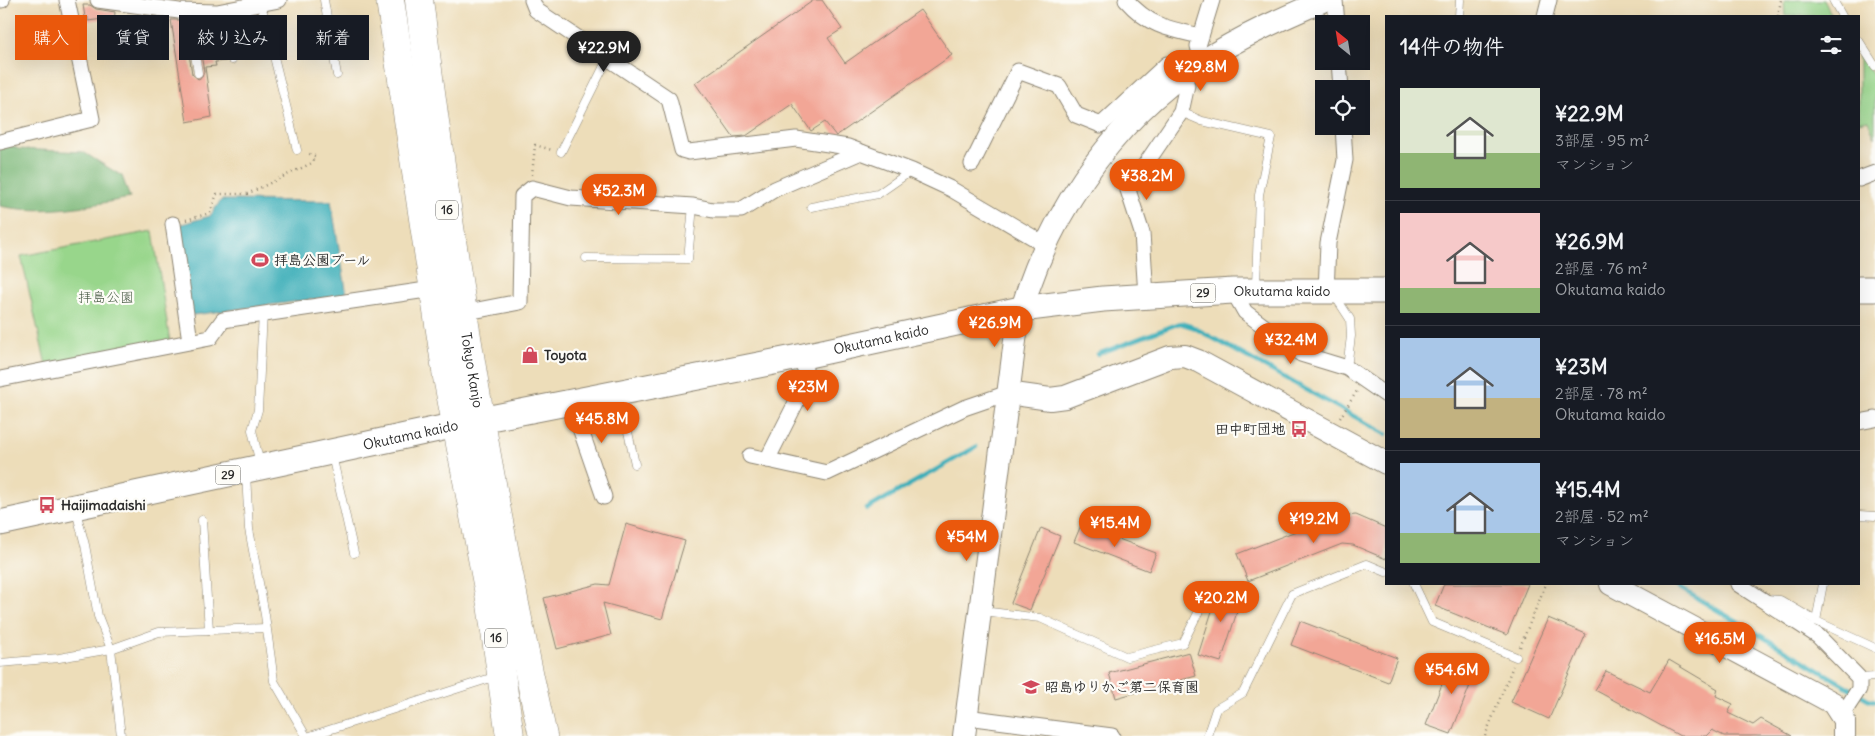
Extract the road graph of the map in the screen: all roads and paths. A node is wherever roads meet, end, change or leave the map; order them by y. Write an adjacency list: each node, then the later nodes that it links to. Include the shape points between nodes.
1 (67, 0): 35 (street, via 92,119)
2 (98, 0): 17 (street)
3 (279, 0): 16 (street)
4 (324, 0): 31 (lane)
5 (390, 0): 51 (highway, Tokyo Kanjo / 16)
6 (419, 0): 58 (highway, Tokyo Kanjo / 16)
7 (532, 0): 27 (street, via 536,10)
8 (1126, 0): 25 (street, via 1161,28)
9 (1212, 0): 25 (street)
10 (1325, 0): 28 (street, via 1254,32)
11 (1336, 0): 20 (street)
12 (1460, 0): 21 (lane)
13 (1549, 0): 22 (street)
14 (1781, 0): 23 (path)
15 (1833, 0): 24 (lane)
16 (261, 4): 18 (street); 36 (lane)
17 (188, 12): 18 (street); 30 (lane)
18 (222, 12): 19 (lane)
19 (223, 15)
20 (1337, 15)
21 (1459, 15)
22 (1545, 15)
23 (1778, 15)
24 (1841, 15)
25 (1201, 36): 28 (street, via 1198,46)
26 (1860, 43): 29 (lane)
27 (608, 58): 37 (lane); 38 (street, via 669,98 682,150 689,152 796,139)
28 (1202, 62): 32 (street)
29 (1875, 66)
30 (198, 72)
31 (337, 75)
32 (1182, 77): 33 (street, via 1187,85); 39 (street, via 1167,64 1101,125 1076,115 1058,86 1018,71); 47 (street, via 1153,100 1111,143 1069,202)
33 (1181, 112): 52 (lane, via 1202,121 1271,137); 55 (street, via 1128,190 1142,233)
34 (1344, 135): 54 (street, via 1345,160 1328,243)
35 (0, 142)
36 (297, 150): 46 (path, via 315,156 312,162 247,194 216,194 210,213)
37 (561, 152): 43 (path, via 535,146)
38 (861, 152): 40 (street); 44 (street, via 775,189 741,210)
39 (972, 164)
40 (912, 171): 45 (lane, via 878,194); 47 (street, via 970,199)
41 (1875, 172): 42 (street)
42 (1860, 180)
43 (532, 188): 44 (street, via 571,198); 58 (street, via 522,196 520,302)
44 (693, 206): 48 (lane, via 688,259)
45 (811, 207)
46 (172, 224): 59 (street)
47 (1046, 245): 56 (street)
48 (586, 258)
49 (1860, 289): 50 (main road)
50 (1875, 289)
51 (433, 290): 57 (street); 71 (highway, Tokyo Kanjo / 16)
52 (1244, 292): 54 (main road, Okutama kaido / 29); 55 (main road, Okutama kaido / 29); 61 (street, via 1245,312 1301,354)
53 (1385, 292): 54 (main road, Okutama kaido / 29)
54 (1329, 293): 61 (lane, via 1350,318)
55 (1146, 296): 56 (main road, Okutama kaido / 29)
56 (1021, 309): 60 (main road, Okutama kaido / 29); 64 (street)
57 (262, 313): 59 (street, via 224,320 210,338); 77 (lane, via 258,410 252,430)
58 (462, 313): 71 (highway, Tokyo Kanjo / 16)
59 (190, 341): 62 (street)
60 (804, 356): 63 (main road, Okutama kaido / 29); 74 (street, via 806,383)
61 (1347, 368): 65 (street)
62 (0, 379)
63 (620, 392): 67 (main road, Okutama kaido / 29); 76 (lane)
64 (1008, 393): 74 (street, via 964,408 827,473); 75 (street, via 1060,398 1164,359 1185,356); 92 (street)
65 (1385, 394)
66 (1350, 401): 68 (path)
67 (571, 402): 71 (main road, Okutama kaido / 29); 78 (street)
68 (1340, 418)
69 (1875, 418): 70 (street)
70 (1860, 422)
71 (468, 423): 72 (main road, Okutama kaido / 29); 100 (highway, Tokyo Kanjo / 16); 107 (highway, Tokyo Kanjo / 16)
72 (332, 453): 77 (main road, Okutama kaido / 29); 84 (lane)
73 (750, 456): 74 (street)
74 (767, 460)
75 (1385, 462)
76 (635, 464)
77 (254, 469): 79 (main road, Okutama kaido / 29); 94 (lane, via 249,529)
78 (604, 497)
79 (74, 506): 83 (main road, Okutama kaido / 29); 97 (lane, via 98,616)
80 (1860, 515): 81 (lane)
81 (1875, 516)
82 (202, 520): 95 (lane)
83 (0, 523)
84 (354, 553)
85 (1385, 572): 109 (lane, via 1367,564 1292,594 1243,693 1216,709)
86 (1414, 585): 98 (lane, via 1432,622)
87 (1613, 585): 102 (street, via 1833,703)
88 (1740, 585): 90 (street)
89 (1823, 585): 93 (lane)
90 (1762, 598): 93 (lane, via 1780,600); 102 (street, via 1818,636)
91 (1205, 599): 92 (lane, via 1183,643 1126,657 1040,618)
92 (980, 611): 103 (street)
93 (1816, 621): 96 (lane)
94 (265, 628): 95 (lane); 105 (lane, via 274,681)
95 (209, 630): 97 (lane, via 159,632)
96 (1875, 648)
97 (111, 649): 99 (lane); 104 (lane)
98 (1516, 657)
99 (0, 663)
100 (501, 675): 105 (lane); 106 (highway, Tokyo Kanjo / 16)
101 (1875, 677): 102 (lane)
102 (1852, 703)
103 (965, 727): 108 (street)
104 (121, 736)
105 (308, 736)
106 (510, 736)
107 (543, 736)
108 (1112, 736)
109 (1207, 736)

